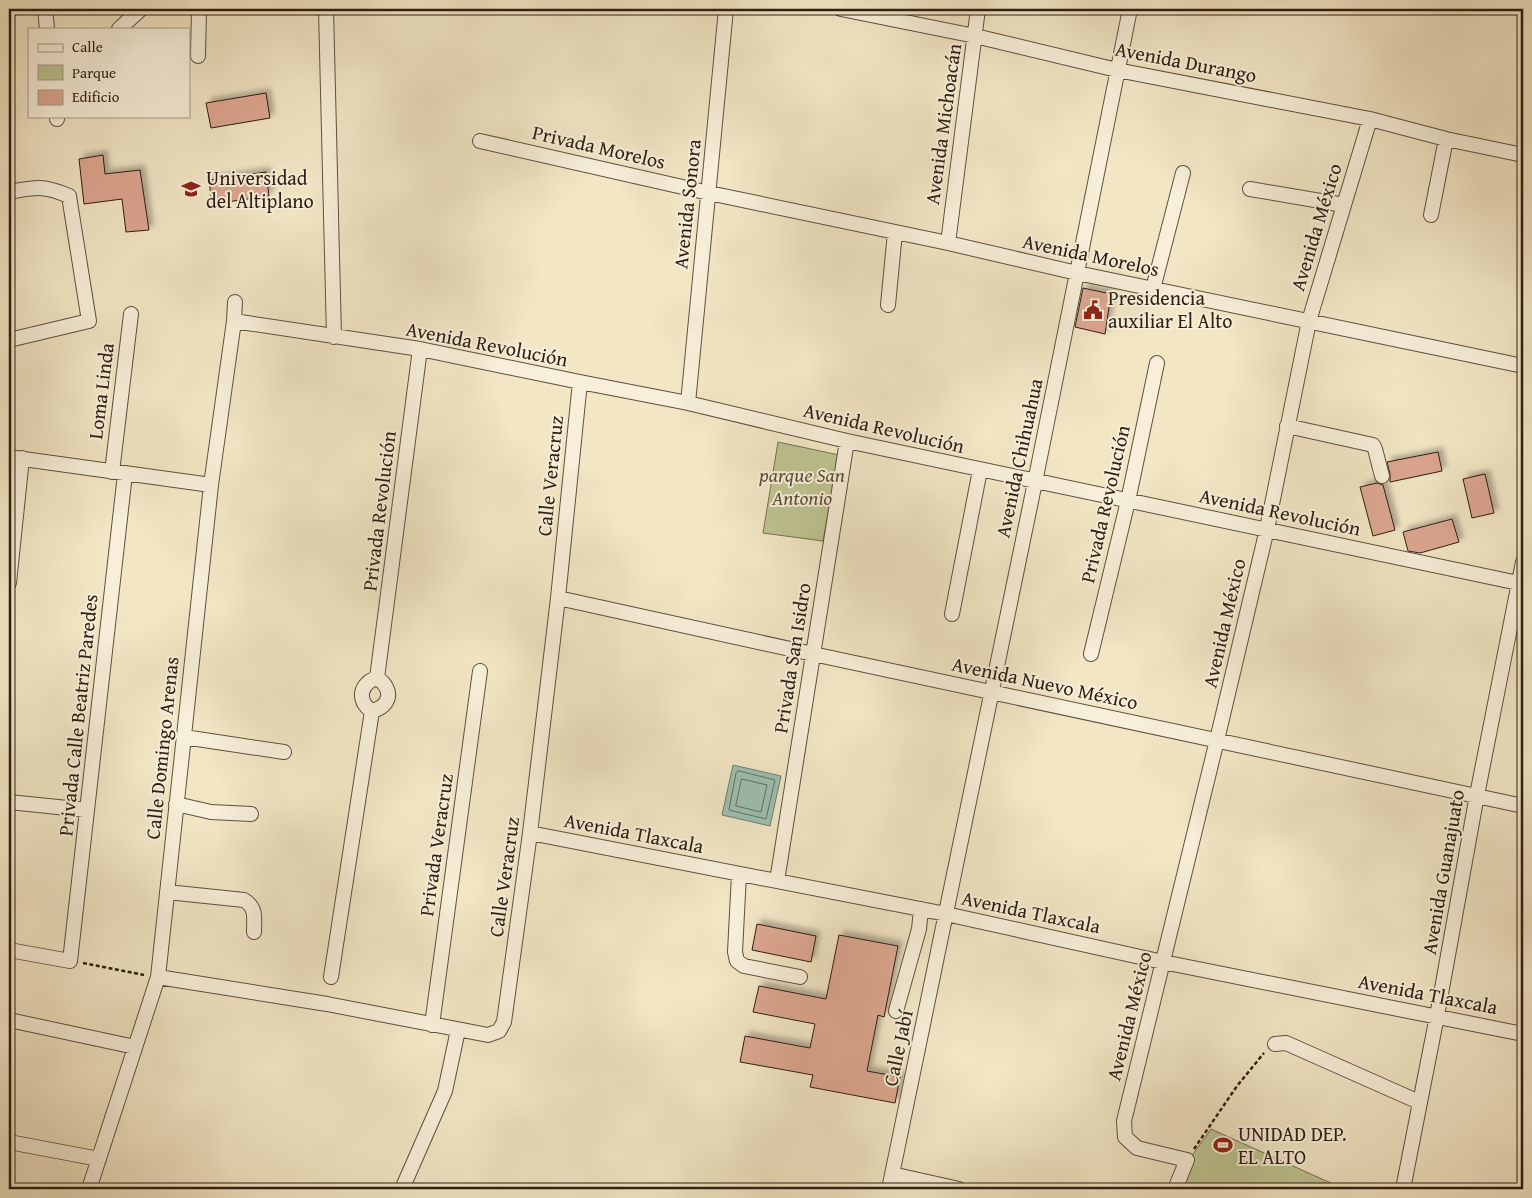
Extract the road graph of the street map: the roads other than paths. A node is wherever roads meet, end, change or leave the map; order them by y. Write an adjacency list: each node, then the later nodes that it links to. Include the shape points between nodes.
1 (45, 9): 10 (street)
2 (142, 9): 11 (street)
3 (199, 9): 13 (street)
4 (326, 9): 34 (street)
5 (726, 9): 22 (street, Avenida Sonora)
6 (841, 9): 9 (street, Avenida Durango)
7 (978, 9): 12 (street, Avenida Michoacán)
8 (1130, 9): 14 (street, Avenida Chihuahua)
9 (898, 14): 12 (street, Avenida Durango)
10 (47, 28)
11 (120, 28)
12 (976, 36): 14 (street, Avenida Durango); 26 (street, Avenida Michoacán)
13 (198, 56)
14 (1117, 70): 15 (street, Avenida Durango); 27 (street, Avenida Chihuahua)
15 (1370, 119): 16 (street, Avenida Durango); 23 (street, Avenida México)
16 (1446, 139): 18 (street, Avenida Durango); 24 (street)
17 (480, 141): 22 (street, Privada Morelos)
18 (1523, 155)
19 (1183, 173): 28 (street)
20 (1250, 189): 23 (street)
21 (9, 192): 35 (street, via 35,187 69,196 89,321)
22 (709, 193): 25 (street, Avenida Morelos); 40 (street, Avenida Sonora)
23 (1344, 205): 33 (street, Avenida México)
24 (1431, 215)
25 (894, 232): 26 (street, Avenida Morelos); 30 (street)
26 (948, 244): 27 (street, Avenida Morelos)
27 (1077, 273): 28 (street, Avenida Morelos); 47 (street, Avenida Chihuahua)
28 (1153, 289): 33 (street, Avenida Morelos)
29 (234, 302): 32 (street, Calle Domingo Arenas)
30 (888, 305)
31 (131, 314): 45 (street, Loma Linda)
32 (234, 321): 34 (street, Avenida Revolución); 48 (street, Calle Domingo Arenas)
33 (1309, 321): 38 (street, Avenida Morelos); 41 (street, Avenida México)
34 (334, 337): 36 (street, Avenida Revolución)
35 (9, 340)
36 (420, 349): 39 (street, Avenida Revolución); 59 (street, Privada Revolución)
37 (1157, 363): 49 (street, Privada Revolución)
38 (1523, 366)
39 (580, 382): 40 (street, Avenida Revolución); 54 (street, Calle Veracruz)
40 (688, 403): 42 (street, Avenida Revolución)
41 (1288, 426): 46 (street, via 1373,445); 50 (street, Avenida México)
42 (847, 441): 44 (street, Avenida Revolución); 56 (street, Privada San Isidro)
43 (15, 458): 45 (street); 52 (street)
44 (980, 470): 47 (street, Avenida Revolución); 55 (street)
45 (118, 473): 48 (street); 69 (street, Privada Calle Beatriz Paredes)
46 (1382, 476)
47 (1035, 482): 49 (street, Avenida Revolución); 60 (street, Avenida Chihuahua)
48 (211, 485): 62 (street, Calle Domingo Arenas)
49 (1128, 501): 50 (street, Avenida Revolución); 57 (street, Privada Revolución)
50 (1267, 529): 53 (street, Avenida Revolución); 63 (street, Avenida México)
51 (1523, 562): 53 (street, Avenida Guanajuato)
52 (9, 582)
53 (1521, 584): 65 (street, Avenida Guanajuato)
54 (558, 598): 56 (street, Avenida Nuevo México); 71 (street, Calle Veracruz)
55 (952, 614)
56 (813, 654): 60 (street, Avenida Nuevo México); 73 (street, Privada San Isidro)
57 (1091, 654)
58 (480, 671): 86 (street, Privada Veracruz)
59 (377, 678): 61 (street, via 366,684 362,691 362,699); 61 (street, via 384,682 388,696 385,704)
60 (992, 692): 63 (street, Avenida Nuevo México); 76 (street, Avenida Chihuahua)
61 (372, 711): 81 (street)
62 (184, 737): 64 (street); 67 (street, Calle Domingo Arenas)
63 (1217, 740): 65 (street, Avenida Nuevo México); 79 (street, Avenida México)
64 (284, 752)
65 (1477, 795): 68 (street, Avenida Nuevo México); 84 (street, Avenida Guanajuato)
66 (9, 802): 69 (street)
67 (176, 804): 70 (street, via 211,812); 74 (street, Calle Domingo Arenas)
68 (1523, 806)
69 (87, 810): 78 (street, Privada Calle Beatriz Paredes, via 70,961)
70 (251, 814)
71 (530, 833): 72 (street, Avenida Tlaxcala); 87 (street, Calle Veracruz, via 504,1022 499,1031 488,1035)
72 (739, 874): 73 (street, Avenida Tlaxcala); 82 (street, via 736,961 744,966)
73 (777, 881): 75 (street, Avenida Tlaxcala)
74 (167, 892): 77 (street, via 244,900 254,911); 80 (street, Calle Domingo Arenas)
75 (921, 909): 76 (street, Avenida Tlaxcala); 83 (street, via 919,929)
76 (946, 914): 79 (street, Avenida Tlaxcala); 94 (street, Calle Jabí)
77 (254, 932)
78 (9, 950)
79 (1163, 962): 84 (street, Avenida Tlaxcala); 99 (street, Avenida México, via 1124,1121 1125,1137 1138,1148 1187,1160)
80 (158, 977): 86 (street, Calle Veracruz, via 327,1004); 90 (street, Calle Domingo Arenas)
81 (331, 977)
82 (800, 977)
83 (896, 1011)
84 (1437, 1016): 88 (street, Avenida Tlaxcala); 91 (street, Avenida Guanajuato)
85 (9, 1020): 90 (street)
86 (432, 1025): 87 (street, Calle Veracruz)
87 (458, 1030): 96 (street, via 445,1090)
88 (1523, 1034)
89 (1275, 1044): 91 (street, via 1286,1043)
90 (135, 1047): 93 (street, Calle Domingo Arenas)
91 (1419, 1102): 100 (street, Avenida Guanajuato)
92 (9, 1142): 93 (street)
93 (99, 1159): 95 (street, Calle Domingo Arenas)
94 (892, 1174): 97 (street, Calle Jabí); 98 (street)
95 (89, 1189)
96 (402, 1189)
97 (889, 1189)
98 (959, 1189)
99 (1175, 1189)
100 (1403, 1189)

